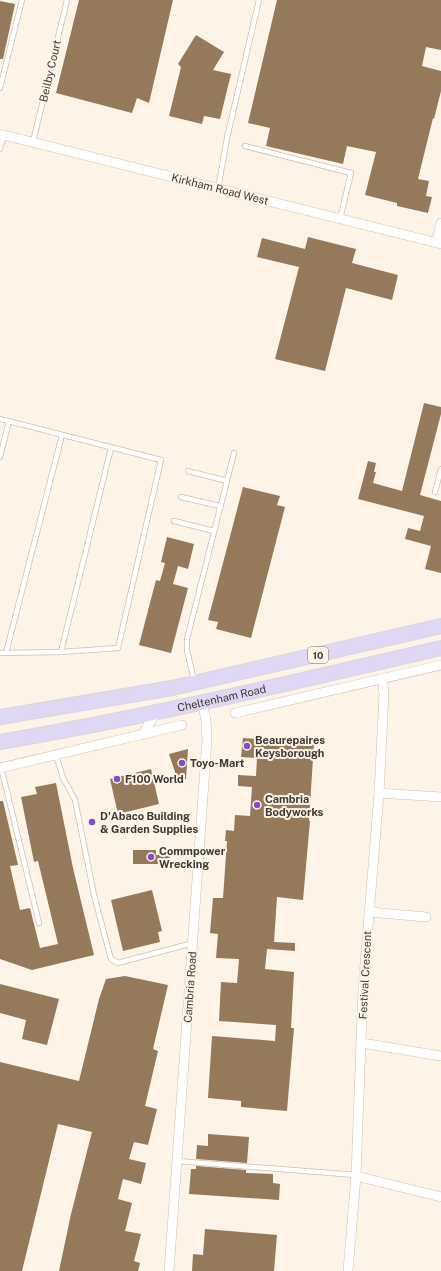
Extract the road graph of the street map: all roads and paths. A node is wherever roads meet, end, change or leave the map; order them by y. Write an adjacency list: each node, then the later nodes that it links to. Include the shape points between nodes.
1 (22, 0): 4 (lane)
2 (67, 0): 6 (lane, Beilby Court)
3 (258, 0): 9 (lane)
4 (0, 88)
5 (2, 135): 6 (street, Kirkham Road West); 8 (lane)
6 (33, 142): 9 (street, Kirkham Road West)
7 (245, 146): 10 (lane, via 351,173)
8 (0, 149)
9 (218, 189): 10 (street, Kirkham Road West)
10 (340, 219): 12 (street, Kirkham Road West)
11 (441, 223): 12 (street)
12 (439, 244)
13 (0, 419): 14 (lane)
14 (9, 421): 15 (lane); 18 (lane)
15 (62, 435): 16 (lane); 32 (lane)
16 (111, 448): 30 (lane); 30 (lane, via 161,460 118,648)
17 (234, 453): 21 (lane)
18 (0, 456)
19 (441, 469): 22 (lane)
20 (188, 471): 21 (lane)
21 (227, 481): 24 (lane)
22 (435, 492)
23 (181, 497): 24 (lane)
24 (220, 506): 26 (lane)
25 (174, 521): 26 (lane)
26 (214, 531): 35 (lane, via 186,641)
27 (441, 621): 28 (street, Cheltenham Road)
28 (435, 628): 35 (main road, Cheltenham Road / 10)
29 (441, 648): 36 (main road, Cheltenham Road / 10)
30 (61, 652): 32 (lane)
31 (0, 653): 32 (lane)
32 (6, 653)
33 (441, 665): 34 (street, Cheltenham Road)
34 (382, 678): 37 (street, Cheltenham Road); 47 (street, Festival Crescent, via 384,694)
35 (194, 682): 38 (main road); 41 (main road, Cheltenham Road / 10)
36 (268, 688): 37 (street); 38 (main road, Cheltenham Road / 10)
37 (285, 701): 40 (street, Cheltenham Road)
38 (202, 702): 39 (main road, Cheltenham Road / 10); 52 (street, Cambria Road, via 207,740)
39 (156, 713): 43 (street); 44 (main road, Cheltenham Road / 10)
40 (235, 713)
41 (0, 717)
42 (182, 725): 43 (street)
43 (142, 734): 45 (street)
44 (0, 742)
45 (56, 755): 46 (street); 52 (lane, via 62,778 75,800 94,894 111,959 118,963)
46 (0, 768): 51 (lane)
47 (379, 793): 48 (street); 49 (street, Festival Crescent)
48 (441, 797)
49 (369, 912): 50 (street); 53 (street, Festival Crescent)
50 (426, 917)
51 (40, 923)
52 (193, 943): 55 (street, Cambria Road)
53 (362, 1043): 54 (street); 56 (street, Festival Crescent)
54 (441, 1056)
55 (176, 1161): 56 (lane); 58 (street, Cambria Road)
56 (356, 1175): 57 (street); 59 (street, Festival Crescent)
57 (441, 1197)
58 (168, 1271)
59 (348, 1271)

